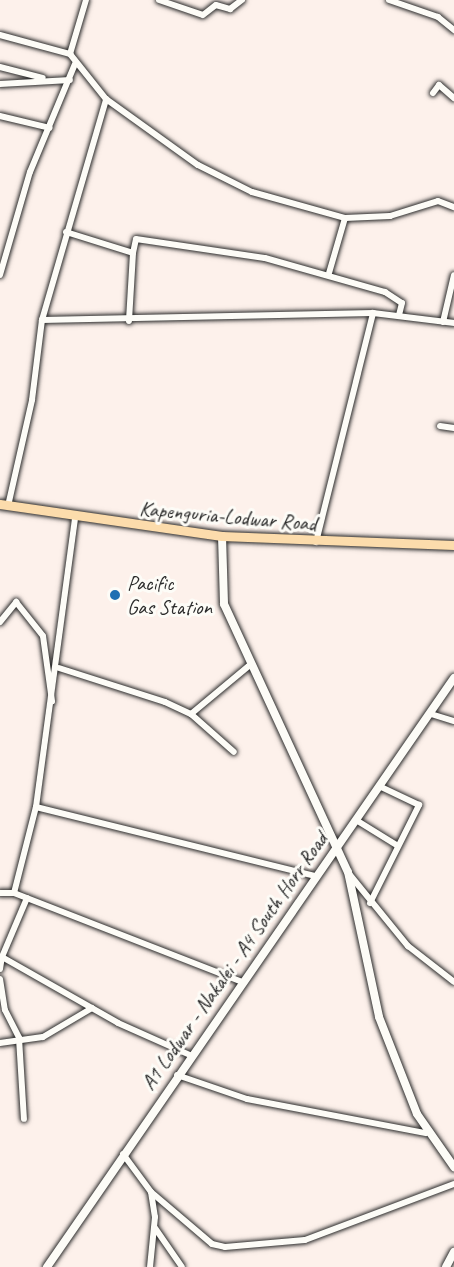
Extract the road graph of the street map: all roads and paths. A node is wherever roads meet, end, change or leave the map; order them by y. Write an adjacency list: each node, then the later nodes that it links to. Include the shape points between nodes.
1 (86, 0): 7 (street)
2 (159, 0): 3 (street, via 203,15 216,5 230,9)
3 (242, 0)
4 (389, 0): 5 (street, via 438,17)
5 (454, 30)
6 (0, 35): 7 (street)
7 (70, 54): 8 (street)
8 (75, 64): 10 (street); 15 (street)
9 (0, 67): 11 (street)
10 (70, 80): 11 (street); 17 (street)
11 (53, 81): 12 (street)
12 (0, 84)
13 (433, 93): 14 (street, via 439,85)
14 (454, 98)
15 (106, 99): 19 (street, via 198,165 252,192); 20 (street)
16 (0, 116): 17 (street)
17 (50, 128): 23 (street, via 30,172)
18 (454, 207): 19 (street, via 438,201 390,216)
19 (345, 218): 22 (street)
20 (66, 232): 21 (street); 27 (street)
21 (133, 253): 22 (street, via 135,239 265,258); 28 (street)
22 (329, 273): 26 (street, via 396,297 402,303)
23 (0, 275)
24 (454, 275): 29 (street)
25 (373, 313): 26 (street); 28 (street); 36 (street)
26 (399, 315): 29 (street)
27 (42, 320): 28 (street); 33 (street, via 32,400)
28 (129, 321)
29 (442, 322): 30 (street)
30 (454, 323)
31 (440, 426): 32 (street)
32 (454, 428)
33 (4, 505): 34 (highway, Kapenguria-Lodwar Road)
34 (75, 518): 35 (highway, Kapenguria-Lodwar Road); 40 (street)
35 (222, 536): 36 (highway, Kapenguria-Lodwar Road); 39 (street, via 224,604)
36 (316, 543): 37 (highway, Kapenguria-Lodwar Road)
37 (454, 545)
38 (0, 622): 42 (street, via 16,602 43,636)
39 (251, 664): 43 (street); 51 (street)
40 (58, 668): 42 (street); 43 (street)
41 (454, 678): 44 (main road, A1 Lodwar - Nakalei - A4 South Horr Road)
42 (53, 703): 48 (street)
43 (191, 714): 46 (street)
44 (431, 714): 45 (street); 47 (main road, A1 Lodwar - Nakalei - A4 South Horr Road)
45 (454, 721)
46 (234, 752)
47 (379, 786): 49 (main road, A1 Lodwar - Nakalei - A4 South Horr Road); 50 (street, via 418,805)
48 (36, 807): 53 (street); 55 (street)
49 (356, 820): 50 (street); 51 (main road, A1 Lodwar - Nakalei - A4 South Horr Road)
50 (398, 846): 57 (street)
51 (336, 848): 52 (street); 53 (main road, A1 Lodwar - Nakalei - A4 South Horr Road)
52 (348, 872): 57 (street); 69 (street, via 379,1017)
53 (314, 876): 61 (main road, A1 Lodwar - Nakalei - A4 South Horr Road)
54 (0, 893): 55 (street)
55 (14, 893): 56 (street)
56 (27, 898): 58 (street); 61 (street)
57 (370, 903): 62 (street, via 408,946)
58 (2, 957): 59 (street); 63 (street)
59 (0, 969)
60 (0, 979): 64 (street, via 5,1010)
61 (240, 981): 66 (main road, A1 Lodwar - Nakalei - A4 South Horr Road)
62 (454, 982)
63 (92, 1008): 64 (street, via 44,1037); 66 (street)
64 (19, 1038): 65 (street); 68 (street)
65 (0, 1043)
66 (190, 1055): 67 (main road, A1 Lodwar - Nakalei - A4 South Horr Road)
67 (177, 1075): 69 (street, via 247,1099); 70 (main road, A1 Lodwar - Nakalei - A4 South Horr Road)
68 (24, 1119)
69 (426, 1133): 71 (street, via 440,1142)
70 (123, 1154): 73 (street); 76 (main road, A1 Lodwar - Nakalei - A4 South Horr Road)
71 (454, 1167)
72 (454, 1184): 73 (street, via 305,1240 225,1247 212,1244)
73 (151, 1192): 74 (street)
74 (155, 1228): 77 (street); 78 (street)
75 (454, 1252): 79 (street)
76 (47, 1267)
77 (150, 1267)
78 (182, 1267)
79 (446, 1267)

